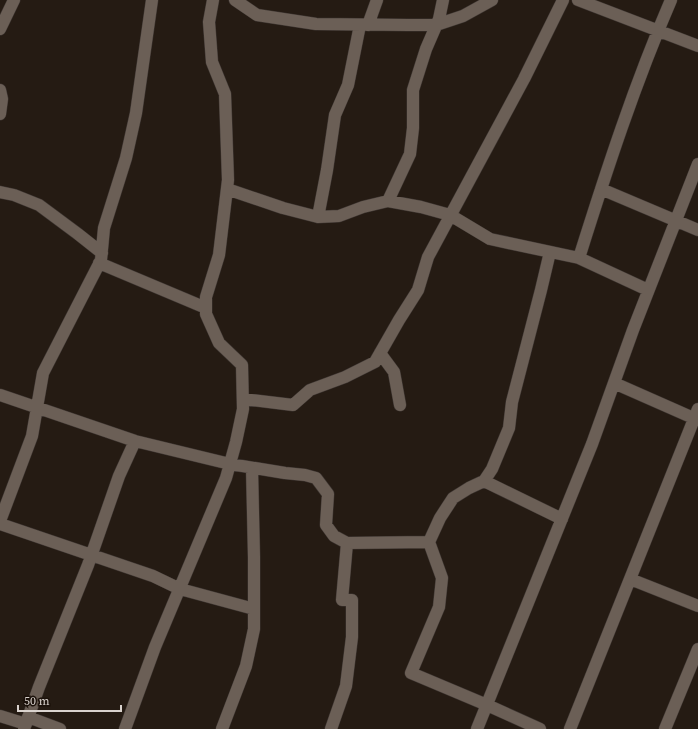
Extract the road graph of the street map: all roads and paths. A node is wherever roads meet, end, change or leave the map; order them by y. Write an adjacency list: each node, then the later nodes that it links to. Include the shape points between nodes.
1 (14, 0): 13 (street)
2 (152, 0): 28 (street, via 136,112 126,158 104,228)
3 (214, 0): 19 (street, via 209,22 212,62 225,94)
4 (235, 0): 11 (street, via 257,15 316,24)
5 (377, 0): 11 (street)
6 (443, 0): 12 (street)
7 (492, 0): 12 (street, via 463,16)
8 (563, 0): 23 (street, via 524,79)
9 (578, 0): 14 (street)
10 (672, 0): 14 (street)
11 (364, 25): 12 (street); 24 (street, via 348,86 335,115)
12 (436, 25): 22 (street, via 413,90 410,154)
13 (0, 29)
14 (658, 31): 15 (street); 20 (street)
15 (698, 46)
16 (0, 90): 17 (street)
17 (0, 114)
18 (698, 164): 25 (street)
19 (227, 189): 24 (street); 31 (street, via 219,255 206,298)
20 (601, 189): 25 (street); 29 (street)
21 (0, 192): 28 (street, via 39,204 78,234)
22 (388, 201): 23 (street); 24 (street, via 339,216)
23 (450, 215): 27 (street, via 490,238); 32 (street, via 428,257 418,290)
24 (318, 217)
25 (676, 221): 26 (street); 30 (street)
26 (698, 230)
27 (550, 252): 29 (street); 42 (street, via 512,402 508,428 492,469)
28 (100, 258): 31 (street); 37 (street, via 43,373)
29 (579, 258): 30 (street)
30 (648, 290): 33 (street)
31 (206, 308): 35 (street, via 206,314 219,343 242,365)
32 (380, 353): 35 (street, via 375,362 310,390 292,405); 36 (street, via 394,372)
33 (614, 383): 38 (street); 43 (street)
34 (0, 395): 37 (street)
35 (243, 399): 40 (street, via 242,416)
36 (400, 405)
37 (37, 408): 39 (street); 44 (street, via 32,436)
38 (697, 416): 49 (street)
39 (135, 441): 40 (street); 48 (street, via 119,476)
40 (230, 464): 41 (street); 50 (street)
41 (252, 468): 47 (street, via 316,478 328,494 326,525 334,536); 52 (street)
42 (484, 481): 43 (street); 46 (street, via 453,498)
43 (562, 519): 54 (street)
44 (0, 521)
45 (0, 524): 48 (street)
46 (429, 542): 47 (street); 54 (street, via 442,578 439,607 411,674)
47 (347, 543): 60 (street, via 342,600 352,600 352,637 346,686)
48 (91, 556): 50 (street, via 154,576); 56 (street)
49 (630, 579): 51 (street); 63 (street)
50 (180, 588): 52 (street); 58 (street)
51 (698, 606)
52 (254, 609): 59 (street, via 254,629 246,666)
53 (698, 649): 64 (street)
54 (487, 705): 61 (street); 62 (street)
55 (0, 716): 56 (street)
56 (26, 723): 57 (street)
57 (60, 729)
58 (125, 729)
59 (222, 729)
60 (331, 729)
61 (477, 729)
62 (540, 729)
63 (570, 729)
64 (665, 729)

